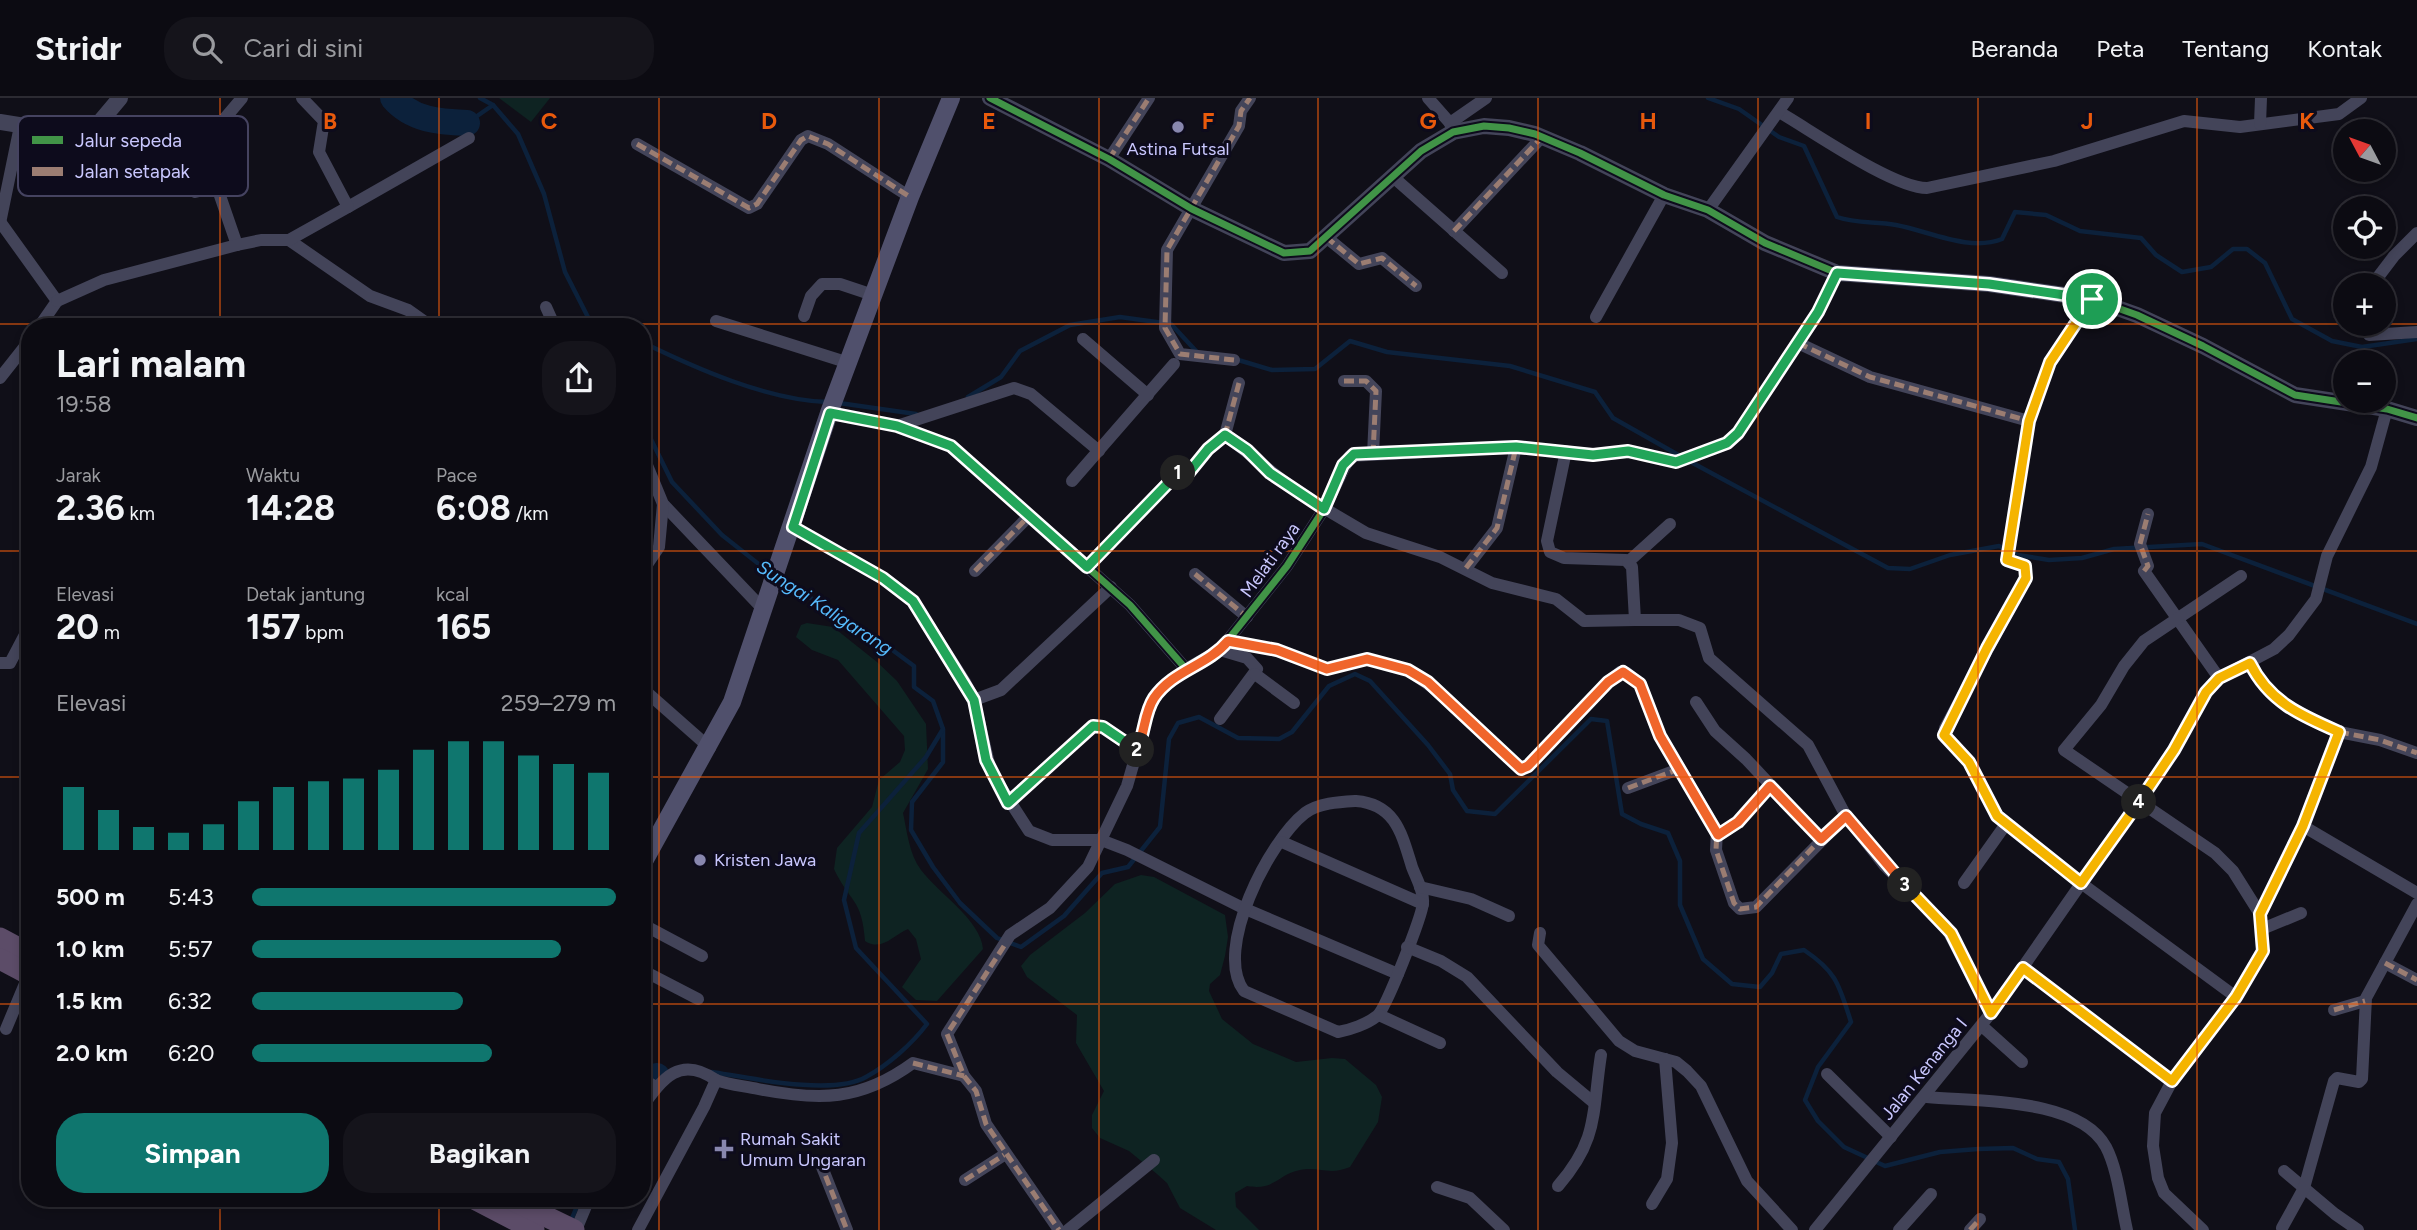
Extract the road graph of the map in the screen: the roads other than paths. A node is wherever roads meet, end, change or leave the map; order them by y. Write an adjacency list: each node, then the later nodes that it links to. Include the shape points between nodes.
1 (120, 98): 14 (street)
2 (242, 98): 15 (street)
3 (302, 98): 29 (street, via 324,121 319,152)
4 (951, 98): 28 (main road)
5 (990, 98): 24 (street)
6 (1149, 98): 24 (street)
7 (1250, 98): 30 (street)
8 (1428, 98): 19 (street)
9 (1486, 98): 19 (street)
10 (1788, 98): 13 (street)
11 (2261, 98): 17 (street)
12 (2361, 98): 17 (street, via 2339,114)
13 (1779, 112): 17 (street, via 1917,188 2054,162 2185,121 2225,127); 31 (street)
14 (105, 116)
15 (226, 116)
16 (0, 122): 18 (street)
17 (2260, 124)
18 (18, 126)
19 (1452, 127): 21 (street, via 1485,125); 25 (street)
20 (18, 136): 32 (street)
21 (1542, 137): 26 (street); 33 (street)
22 (469, 138): 29 (street)
23 (637, 144): 28 (street, via 749,208 757,204 808,136)
24 (1109, 159): 30 (street)
25 (1392, 176): 33 (street); 35 (street)
26 (1664, 195): 31 (street); 47 (street)
27 (220, 196): 37 (street)
28 (910, 197): 42 (main road)
29 (348, 207): 36 (street)
30 (1192, 209): 35 (street, via 1284,253 1304,254); 57 (street, via 1167,250 1166,323 1180,354)
31 (1708, 210): 39 (street, via 1765,243)
32 (1, 223): 44 (street)
33 (1454, 231): 38 (street)
34 (2417, 233): 40 (street)
35 (1326, 237): 41 (street, via 1359,264 1382,258)
36 (289, 240): 37 (street); 49 (street, via 370,296)
37 (237, 246): 44 (street, via 104,280)
38 (1502, 273)
39 (1837, 273): 43 (street, via 1989,284); 55 (street, Melati raya)
40 (2381, 273)
41 (1416, 286)
42 (873, 295): 46 (street, via 840,284 822,284 811,296); 58 (main road)
43 (2092, 299): 64 (street, via 2181,336 2295,395); 69 (street, via 2050,362)
44 (57, 301): 48 (street)
45 (546, 307): 50 (street)
46 (804, 316)
47 (1596, 317)
48 (48, 318)
49 (419, 318)
50 (551, 318)
51 (716, 321): 58 (street)
52 (2417, 332): 53 (street)
53 (2396, 333)
54 (1083, 339): 63 (street)
55 (1798, 342): 69 (street, via 1870,377); 74 (street, Melati raya, via 1727,443 1676,462 1628,451 1593,455)
56 (21, 351): 60 (street)
57 (1234, 360)
58 (849, 363): 65 (main road)
59 (1174, 364): 63 (street)
60 (0, 378)
61 (1344, 381): 75 (street, via 1366,381 1376,391)
62 (1238, 383): 71 (street)
63 (1148, 395): 73 (street)
64 (2333, 401)
65 (832, 405): 70 (street); 83 (main road)
66 (2396, 412): 68 (street)
67 (2386, 413): 99 (street, Jalan Kenanga I, via 2371,467 2327,556 2316,599 2290,635)
68 (2417, 418)
69 (2029, 421): 118 (street, via 2007,560 2027,569 2026,578 1944,733 1969,762 1991,809)
70 (897, 426): 73 (street, via 1014,388 1031,394); 81 (street, via 951,446)
71 (1225, 435): 79 (street); 87 (street, via 1186,476 1176,474)
72 (1516, 447): 74 (street, Melati raya); 75 (street, Melati raya); 86 (street, via 1497,528)
73 (1099, 451): 77 (street)
74 (1566, 451): 85 (street, via 1548,547 1553,555 1564,558)
75 (1373, 454): 79 (street, Melati raya, via 1354,454 1346,460)
76 (651, 475): 78 (street)
77 (1072, 481)
78 (663, 504): 84 (street, via 659,547); 92 (street)
79 (1324, 509): 86 (street, via 1386,541); 93 (street, Melati raya)
80 (2148, 514): 95 (street, via 2141,548 2148,566 2144,570)
81 (1029, 516): 87 (street); 88 (street)
82 (1670, 524): 85 (street)
83 (793, 527): 92 (main road); 104 (street, via 906,594)
84 (651, 559)
85 (1628, 562): 94 (street)
86 (1468, 565): 94 (street, via 1492,583 1556,599 1584,621)
87 (1087, 567): 91 (street)
88 (975, 571)
89 (1195, 574): 93 (street)
90 (2241, 576): 95 (street)
91 (1111, 587): 100 (street); 104 (street, via 1001,690)
92 (764, 606): 109 (main road, via 732,702)
93 (1247, 617): 97 (street, Melati raya)
94 (1635, 620): 117 (street, via 1679,620 1700,628 1709,658 1808,745)
95 (2176, 620): 102 (street); 116 (street, via 2135,652 2101,705 2064,750)
96 (21, 642): 98 (street, via 10,663)
97 (1224, 645): 100 (street, Melati raya); 101 (street, via 1257,667); 112 (street, via 1277,650 1327,669 1367,659 1408,670 1428,682 1521,769 1614,677 1628,673 1640,684 1660,736)
98 (0, 663)
99 (2250, 663): 102 (street, Jalan Kenanga I); 108 (street, via 2266,688 2293,712)
100 (1186, 669): 110 (street, Melati raya, via 1154,698)
101 (1255, 674): 106 (street); 107 (street)
102 (2219, 678): 116 (street, Jalan Kenanga I)
103 (651, 696): 109 (street)
104 (974, 700): 115 (street, via 986,760)
105 (1696, 702): 113 (street, via 1715,731)
106 (1294, 703)
107 (1220, 719)
108 (2339, 732): 111 (street); 119 (street)
109 (710, 748): 124 (main road)
110 (1136, 751): 115 (street, via 1103,727 1093,726); 122 (street, Melati raya, via 1127,786)
111 (2417, 752)
112 (1679, 769): 114 (street); 120 (street)
113 (1770, 786): 120 (street, via 1738,822); 121 (street)
114 (1628, 788)
115 (1008, 803): 122 (street, via 1020,822 1039,835 1069,842)
116 (2138, 803): 126 (street, Jalan Kenanga I); 133 (street, via 2215,853 2234,871)
117 (1846, 816): 121 (street); 154 (street, via 1885,866 1951,933)
118 (2006, 824): 125 (street); 126 (street)
119 (2303, 826): 128 (street); 133 (street)
120 (1718, 835): 121 (street, via 1716,850 1734,903 1750,910)
121 (1821, 839)
122 (1101, 840): 131 (street); 163 (street, Melati raya, via 1088,867 1071,887 1007,941 947,1034)
123 (1282, 842): 127 (street, via 1307,811 1335,803 1371,802 1401,829); 129 (street); 131 (street)
124 (651, 850)
125 (1964, 883)
126 (2081, 883): 144 (street, Jalan Kenanga I); 150 (street)
127 (1420, 887): 129 (street); 134 (street, via 1471,899)
128 (2417, 893)
129 (1423, 904): 139 (street)
130 (2417, 904): 143 (street)
131 (1243, 908): 146 (street); 155 (street, via 1236,951 1238,983 1244,991 1338,1032)
132 (2301, 913): 136 (street)
133 (2260, 914): 136 (street)
134 (1509, 916)
135 (651, 929): 141 (street)
136 (2262, 929): 150 (street, via 2263,951)
137 (1539, 933): 160 (street, via 1538,945 1613,1035 1635,1051)
138 (0, 938): 140 (highway)
139 (1407, 947): 146 (street); 170 (street, via 1467,977 1557,1072)
140 (21, 949)
141 (702, 956)
142 (0, 959): 145 (highway)
143 (2385, 962): 148 (street); 152 (street)
144 (2023, 968): 154 (street, Jalan Kenanga I); 165 (street)
145 (21, 970)
146 (1398, 974): 155 (street)
147 (651, 975): 151 (street)
148 (2417, 980)
149 (21, 993): 157 (street)
150 (2236, 997): 165 (street)
151 (698, 999)
152 (2365, 1001): 153 (street); 179 (street, via 2361,1081 2334,1081)
153 (2334, 1010)
154 (1991, 1013): 156 (street, Jalan Kenanga I)
155 (1379, 1015): 158 (street)
156 (1982, 1026): 161 (street); 169 (street, Jalan Kenanga I)
157 (6, 1029)
158 (1440, 1043)
159 (1601, 1055): 170 (street)
160 (1665, 1059): 181 (street, via 1672,1143 1667,1179); 196 (street, via 1676,1062 1701,1086 1739,1169)
161 (2022, 1062)
162 (1828, 1074): 171 (street)
163 (964, 1076): 164 (street, via 913,1063 860,1091 827,1098 791,1096); 172 (street, via 976,1091 986,1124)
164 (716, 1080): 167 (street, via 686,1069); 182 (street)
165 (2172, 1081): 201 (street, via 2154,1119 2152,1146 2158,1178 2164,1193)
166 (651, 1084): 167 (street)
167 (656, 1087): 168 (street)
168 (651, 1094)
169 (1927, 1097): 171 (street, Jalan Kenanga I); 200 (street, via 2048,1109 2080,1120 2108,1151)
170 (1593, 1102): 177 (street, via 1588,1143)
171 (1891, 1137): 197 (street, Jalan Kenanga I)
172 (1004, 1155): 176 (street); 193 (street)
173 (1154, 1160): 194 (street)
174 (820, 1162): 192 (street)
175 (2284, 1171): 179 (street)
176 (965, 1180)
177 (1558, 1186)
178 (1437, 1187): 195 (street, via 1470,1198)
179 (2304, 1188): 189 (street); 202 (street)
180 (1931, 1194): 198 (street)
181 (1652, 1204)
182 (651, 1206)
183 (493, 1207): 188 (highway)
184 (519, 1207): 188 (highway)
185 (585, 1207): 190 (street)
186 (651, 1207): 191 (street)
187 (1980, 1219): 199 (street)
188 (539, 1226): 190 (highway)
189 (2282, 1228)
190 (574, 1230)
191 (638, 1230)
192 (847, 1230)
193 (1059, 1230)
194 (1068, 1230)
195 (1504, 1230)
196 (1792, 1230)
197 (1815, 1230)
198 (1899, 1230)
199 (1970, 1230)
200 (2127, 1230)
201 (2203, 1230)
202 (2358, 1230)

